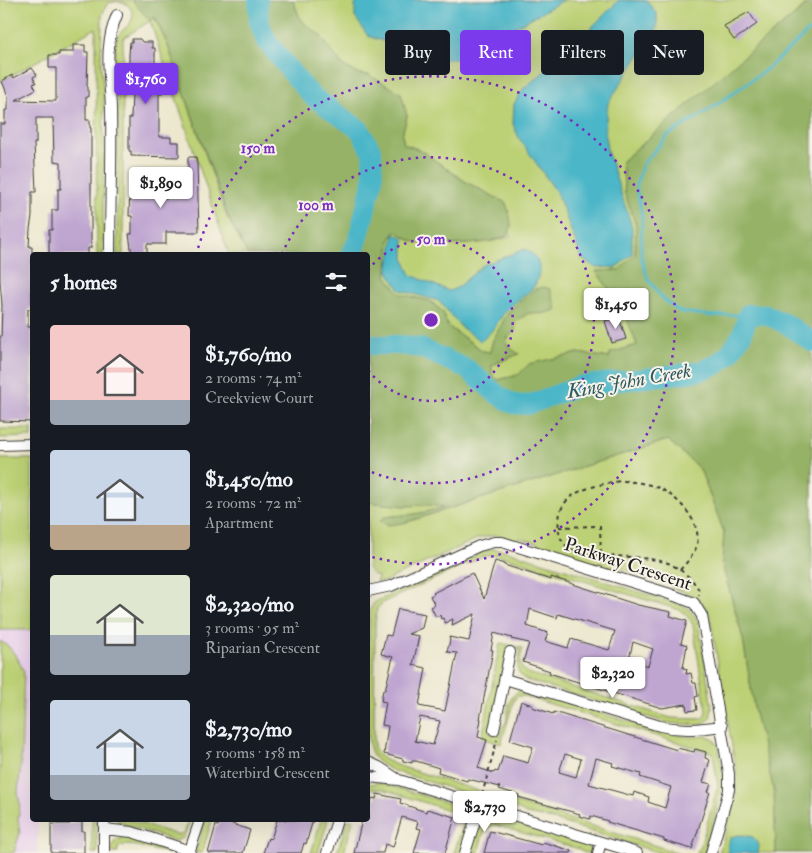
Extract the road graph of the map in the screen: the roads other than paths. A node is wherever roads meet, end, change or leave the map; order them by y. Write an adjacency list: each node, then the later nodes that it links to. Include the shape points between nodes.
1 (117, 15): 2 (street, via 110,30 108,49)
2 (110, 252)
3 (0, 444): 4 (street)
4 (30, 444)
5 (370, 591): 8 (street, Parkway Crescent, via 391,586 478,546 502,542 694,603 702,616)
6 (510, 652): 7 (street)
7 (505, 679): 8 (street, via 678,730); 9 (street)
8 (722, 726): 24 (street, Parkway Crescent, via 729,790)
9 (494, 730)
10 (370, 763): 12 (street)
11 (370, 777): 12 (street)
12 (399, 780): 13 (street)
13 (479, 804): 17 (street); 21 (street)
14 (199, 822): 18 (street)
15 (337, 822): 20 (street)
16 (104, 824): 18 (street); 19 (street)
17 (601, 842): 22 (street); 23 (street)
18 (190, 852)
19 (104, 853)
20 (327, 853)
21 (465, 853)
22 (598, 853)
23 (637, 853)
24 (711, 853)

